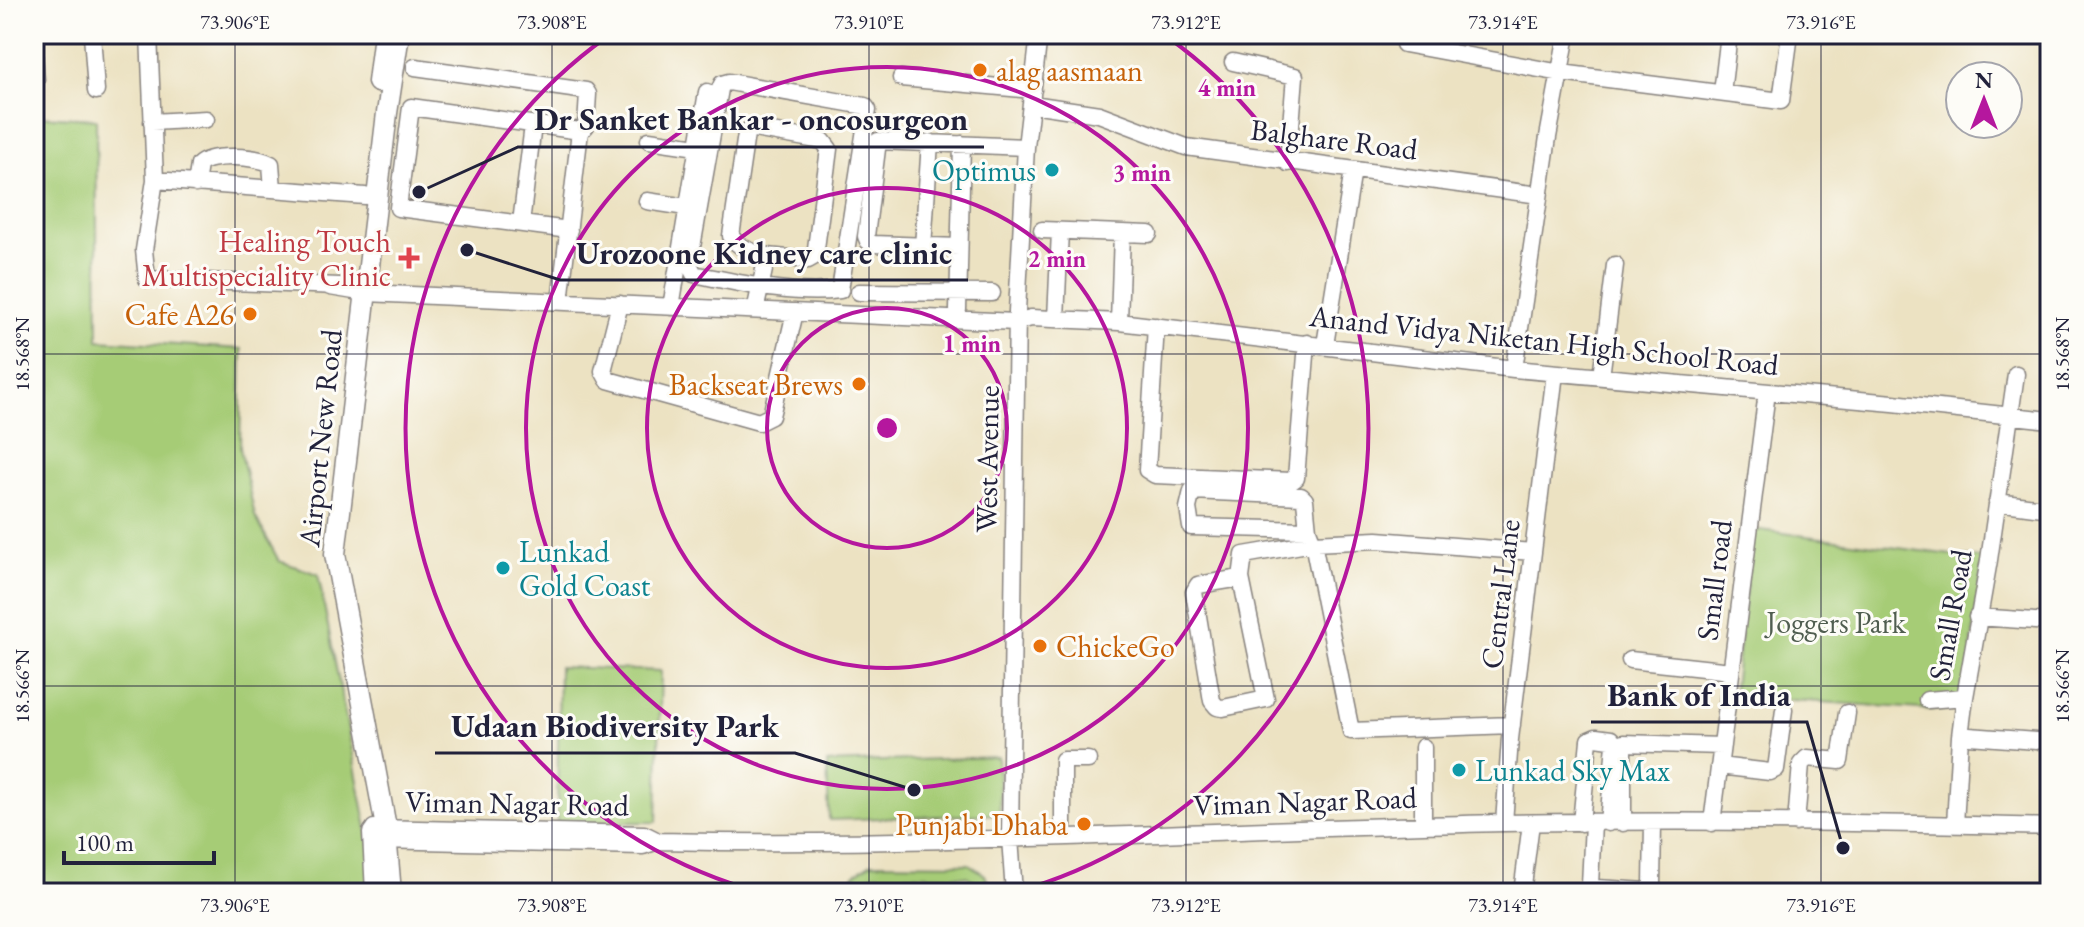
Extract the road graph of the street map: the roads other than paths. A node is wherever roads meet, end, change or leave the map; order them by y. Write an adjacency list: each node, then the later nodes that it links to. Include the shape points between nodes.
1 (92, 34): 16 (street)
2 (149, 34): 21 (street)
3 (384, 34): 35 (main road, Airport New Road)
4 (399, 34): 48 (main road, Airport New Road)
5 (1039, 34): 19 (street, West Avenue)
6 (1567, 34): 13 (street)
7 (1729, 34): 18 (street)
8 (1790, 34): 18 (street, via 1781,101)
9 (1404, 44): 13 (street)
10 (34, 52): 15 (street)
11 (1233, 62): 29 (street, via 1295,76)
12 (415, 67): 23 (street, via 586,91 586,126)
13 (1561, 73): 18 (street); 34 (street)
14 (901, 78): 19 (street, Balghare Road)
15 (36, 80)
16 (96, 91)
17 (707, 92): 27 (street)
18 (1722, 93)
19 (1032, 97): 28 (street, West Avenue); 29 (street, Balghare Road, via 1099,114 1186,147)
20 (206, 119): 21 (street)
21 (152, 122): 31 (street)
22 (533, 125): 23 (street); 38 (street); 38 (street, via 411,107 405,149 398,208)
23 (580, 131): 39 (street)
24 (649, 140): 27 (street)
25 (930, 142): 26 (street); 44 (street); 44 (street, via 878,141 866,236 873,244)
26 (962, 144): 28 (street); 45 (street)
27 (697, 147): 37 (street)
28 (1026, 147): 59 (street, West Avenue)
29 (1288, 163): 30 (street, Balghare Road)
30 (1353, 170): 34 (street, Balghare Road); 64 (street)
31 (155, 180): 32 (street); 48 (street, via 144,250 147,279)
32 (196, 184): 33 (street); 33 (street, via 199,165 208,158 262,160 271,164)
33 (273, 189): 35 (street)
34 (1539, 195): 65 (street)
35 (365, 196): 48 (main road, Airport New Road)
36 (647, 201): 37 (street)
37 (686, 207): 55 (street)
38 (521, 223): 39 (street)
39 (569, 230): 50 (street)
40 (1042, 230): 41 (street)
41 (1060, 231): 42 (street); 60 (street)
42 (1122, 233): 43 (street); 61 (street)
43 (1149, 234)
44 (923, 247): 45 (street)
45 (959, 247): 54 (street)
46 (767, 256): 46 (street, via 747,250 731,236 746,134 754,129 823,141 829,149 815,256); 51 (street)
47 (1615, 265): 68 (street)
48 (360, 288): 53 (street); 101 (main road, Airport New Road, via 335,554)
49 (859, 292): 54 (street)
50 (561, 293): 53 (street); 55 (street)
51 (759, 293): 51 (street, via 840,290 869,116 865,106 722,84 690,270); 55 (street); 57 (street)
52 (992, 293): 54 (street)
53 (533, 296): 56 (street)
54 (958, 301): 57 (street); 59 (street)
55 (671, 302): 56 (street); 58 (street)
56 (620, 304): 58 (street, via 603,371 608,380 759,422 771,416)
57 (842, 310): 58 (street); 59 (street)
58 (795, 312)
59 (1021, 317): 60 (street, Anand Vidya Niketan High School Road); 103 (street, West Avenue)
60 (1056, 319): 61 (street, Anand Vidya Niketan High School Road)
61 (1119, 322): 62 (street, Anand Vidya Niketan High School Road)
62 (1156, 326): 63 (street, Anand Vidya Niketan High School Road); 63 (street, via 1147,470 1155,475 1296,478)
63 (1307, 343): 64 (street, Anand Vidya Niketan High School Road)
64 (1325, 345): 65 (street, Anand Vidya Niketan High School Road)
65 (1514, 369): 66 (street, Anand Vidya Niketan High School Road)
66 (1555, 373): 68 (street, Anand Vidya Niketan High School Road); 75 (street, Central Lane)
67 (2016, 374): 70 (street, Small Road)
68 (1601, 377): 69 (street, Anand Vidya Niketan High School Road)
69 (1767, 392): 70 (street, Anand Vidya Niketan High School Road); 80 (street, Small road)
70 (2009, 416): 71 (street, Anand Vidya Niketan High School Road); 72 (street, Small Road)
71 (2050, 420)
72 (1997, 502): 73 (street); 77 (street, Small Road)
73 (2050, 509)
74 (1310, 536): 74 (street, via 1301,496 1192,491 1191,527); 75 (street); 76 (street, via 1244,555); 85 (street, via 1351,731)
75 (1533, 552): 85 (street, Central Lane)
76 (1241, 578): 76 (street, via 1198,585 1194,592 1212,701 1223,708 1266,699)
77 (1977, 617): 78 (street); 81 (street, Small Road)
78 (2050, 622)
79 (1630, 660): 80 (street)
80 (1731, 671): 88 (street, Small road)
81 (1965, 697): 82 (street); 99 (street, Small Road)
82 (1927, 700)
83 (1784, 710): 91 (street, via 1776,769)
84 (1847, 713): 97 (street, via 1840,761 1807,758 1801,764)
85 (1512, 725): 92 (street, Central Lane)
86 (1969, 736): 87 (street)
87 (2036, 741)
88 (1722, 746): 91 (street, Small road); 94 (street, via 1623,743)
89 (1423, 747): 98 (street)
90 (1088, 760): 102 (street, via 1063,760)
91 (1719, 766): 96 (street, Small road)
92 (1504, 823): 93 (street, Viman Nagar Road); 98 (street, Viman Nagar Road)
93 (1531, 823): 94 (street, Viman Nagar Road); 107 (street)
94 (1601, 823): 95 (street, Viman Nagar Road); 95 (street, via 1590,885 1648,891)
95 (1653, 823): 96 (street, Viman Nagar Road)
96 (1712, 823): 97 (street, Viman Nagar Road)
97 (1796, 823): 99 (street, Viman Nagar Road)
98 (1423, 825): 102 (street, Viman Nagar Road)
99 (1955, 825): 100 (street, Viman Nagar Road)
100 (2050, 827)
101 (380, 834): 103 (street, Viman Nagar Road, via 644,834 658,841 760,842); 104 (main road, Airport New Road); 105 (main road, Airport New Road)
102 (1063, 836): 103 (street, Viman Nagar Road)
103 (1010, 838): 106 (street, West Avenue)
104 (376, 893)
105 (391, 893)
106 (1014, 893)
107 (1522, 893)

